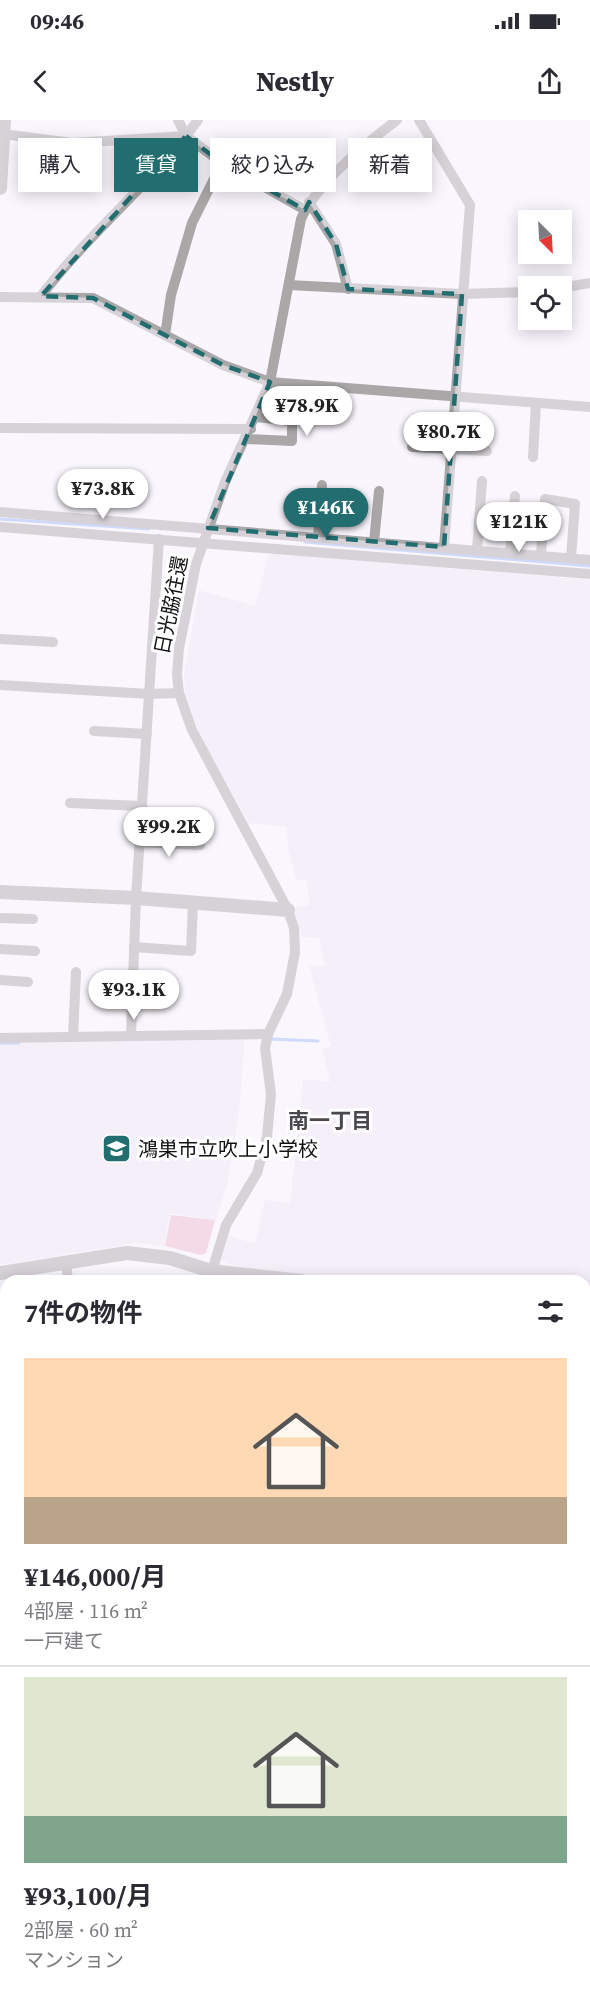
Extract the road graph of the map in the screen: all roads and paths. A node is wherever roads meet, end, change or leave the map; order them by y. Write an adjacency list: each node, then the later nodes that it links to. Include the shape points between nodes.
1 (4, 120): 6 (street)
2 (178, 120): 7 (street)
3 (198, 120): 7 (street)
4 (397, 120): 12 (street, via 370,140)
5 (419, 120): 18 (street, via 470,205)
6 (3, 134): 7 (street, via 72,143); 10 (street)
7 (186, 136): 8 (street); 19 (street, via 162,167 66,262)
8 (210, 154)
9 (210, 187): 21 (street, via 192,224 171,295)
10 (0, 188)
11 (279, 192): 12 (street)
12 (307, 206): 14 (street, 日光脇往還); 16 (street, via 336,244)
13 (590, 283): 15 (street)
14 (289, 285): 16 (street); 22 (street, 日光脇往還)
15 (572, 286)
16 (348, 289): 18 (street)
17 (518, 292): 18 (street)
18 (462, 294): 23 (street)
19 (40, 296): 20 (street); 21 (street, via 93,298)
20 (0, 297)
21 (165, 335): 22 (street, via 223,365)
22 (270, 382): 23 (street); 26 (street, 日光脇往還)
23 (454, 396): 24 (street); 30 (street)
24 (536, 403): 25 (street); 32 (street)
25 (590, 407)
26 (256, 417): 28 (street, 日光脇往還); 28 (street, via 292,421 292,441)
27 (0, 428): 28 (street)
28 (248, 434): 39 (street, 日光脇往還)
29 (412, 447): 30 (street)
30 (451, 448): 31 (street); 44 (street)
31 (488, 451)
32 (533, 457)
33 (482, 482): 45 (street)
34 (322, 485): 40 (street)
35 (379, 491): 42 (street)
36 (515, 496): 46 (street)
37 (0, 512): 39 (street)
38 (0, 527): 41 (street)
39 (208, 528): 40 (street); 43 (street, 日光脇往還)
40 (318, 537): 42 (street)
41 (159, 539): 43 (street); 55 (street)
42 (374, 542): 44 (street)
43 (203, 543): 50 (street); 54 (street, 日光脇往還, via 179,648)
44 (444, 547): 45 (street)
45 (477, 550): 46 (street)
46 (510, 552): 47 (street)
47 (541, 555): 48 (street); 48 (street, via 546,499 575,504)
48 (571, 558): 49 (street)
49 (590, 560)
50 (590, 574)
51 (0, 639): 52 (street)
52 (53, 642)
53 (0, 685): 55 (street)
54 (179, 693): 55 (street); 65 (street, 日光脇往還, via 192,730)
55 (149, 694): 57 (street)
56 (94, 731): 57 (street)
57 (147, 734): 59 (street)
58 (70, 803): 59 (street)
59 (142, 806): 60 (street)
60 (140, 842): 61 (street); 63 (street)
61 (200, 845)
62 (0, 892): 63 (street)
63 (136, 898): 64 (street); 68 (street)
64 (194, 903): 65 (street); 68 (street, via 191,951)
65 (288, 910): 74 (street, 日光脇往還, via 295,952 287,994)
66 (0, 918): 67 (street)
67 (33, 919)
68 (134, 947): 75 (street)
69 (0, 949): 70 (street)
70 (35, 951)
71 (76, 972): 76 (street)
72 (0, 980): 73 (street)
73 (28, 981)
74 (268, 1034): 75 (street); 82 (street, 日光脇往還, via 265,1048 271,1094 267,1137 257,1173 226,1225)
75 (131, 1035): 76 (street)
76 (73, 1036): 77 (street)
77 (0, 1038)
78 (66, 1262): 79 (street); 80 (street); 81 (street, via 127,1253 170,1258)
79 (0, 1273)
80 (67, 1275)
81 (208, 1275)
82 (210, 1275)

